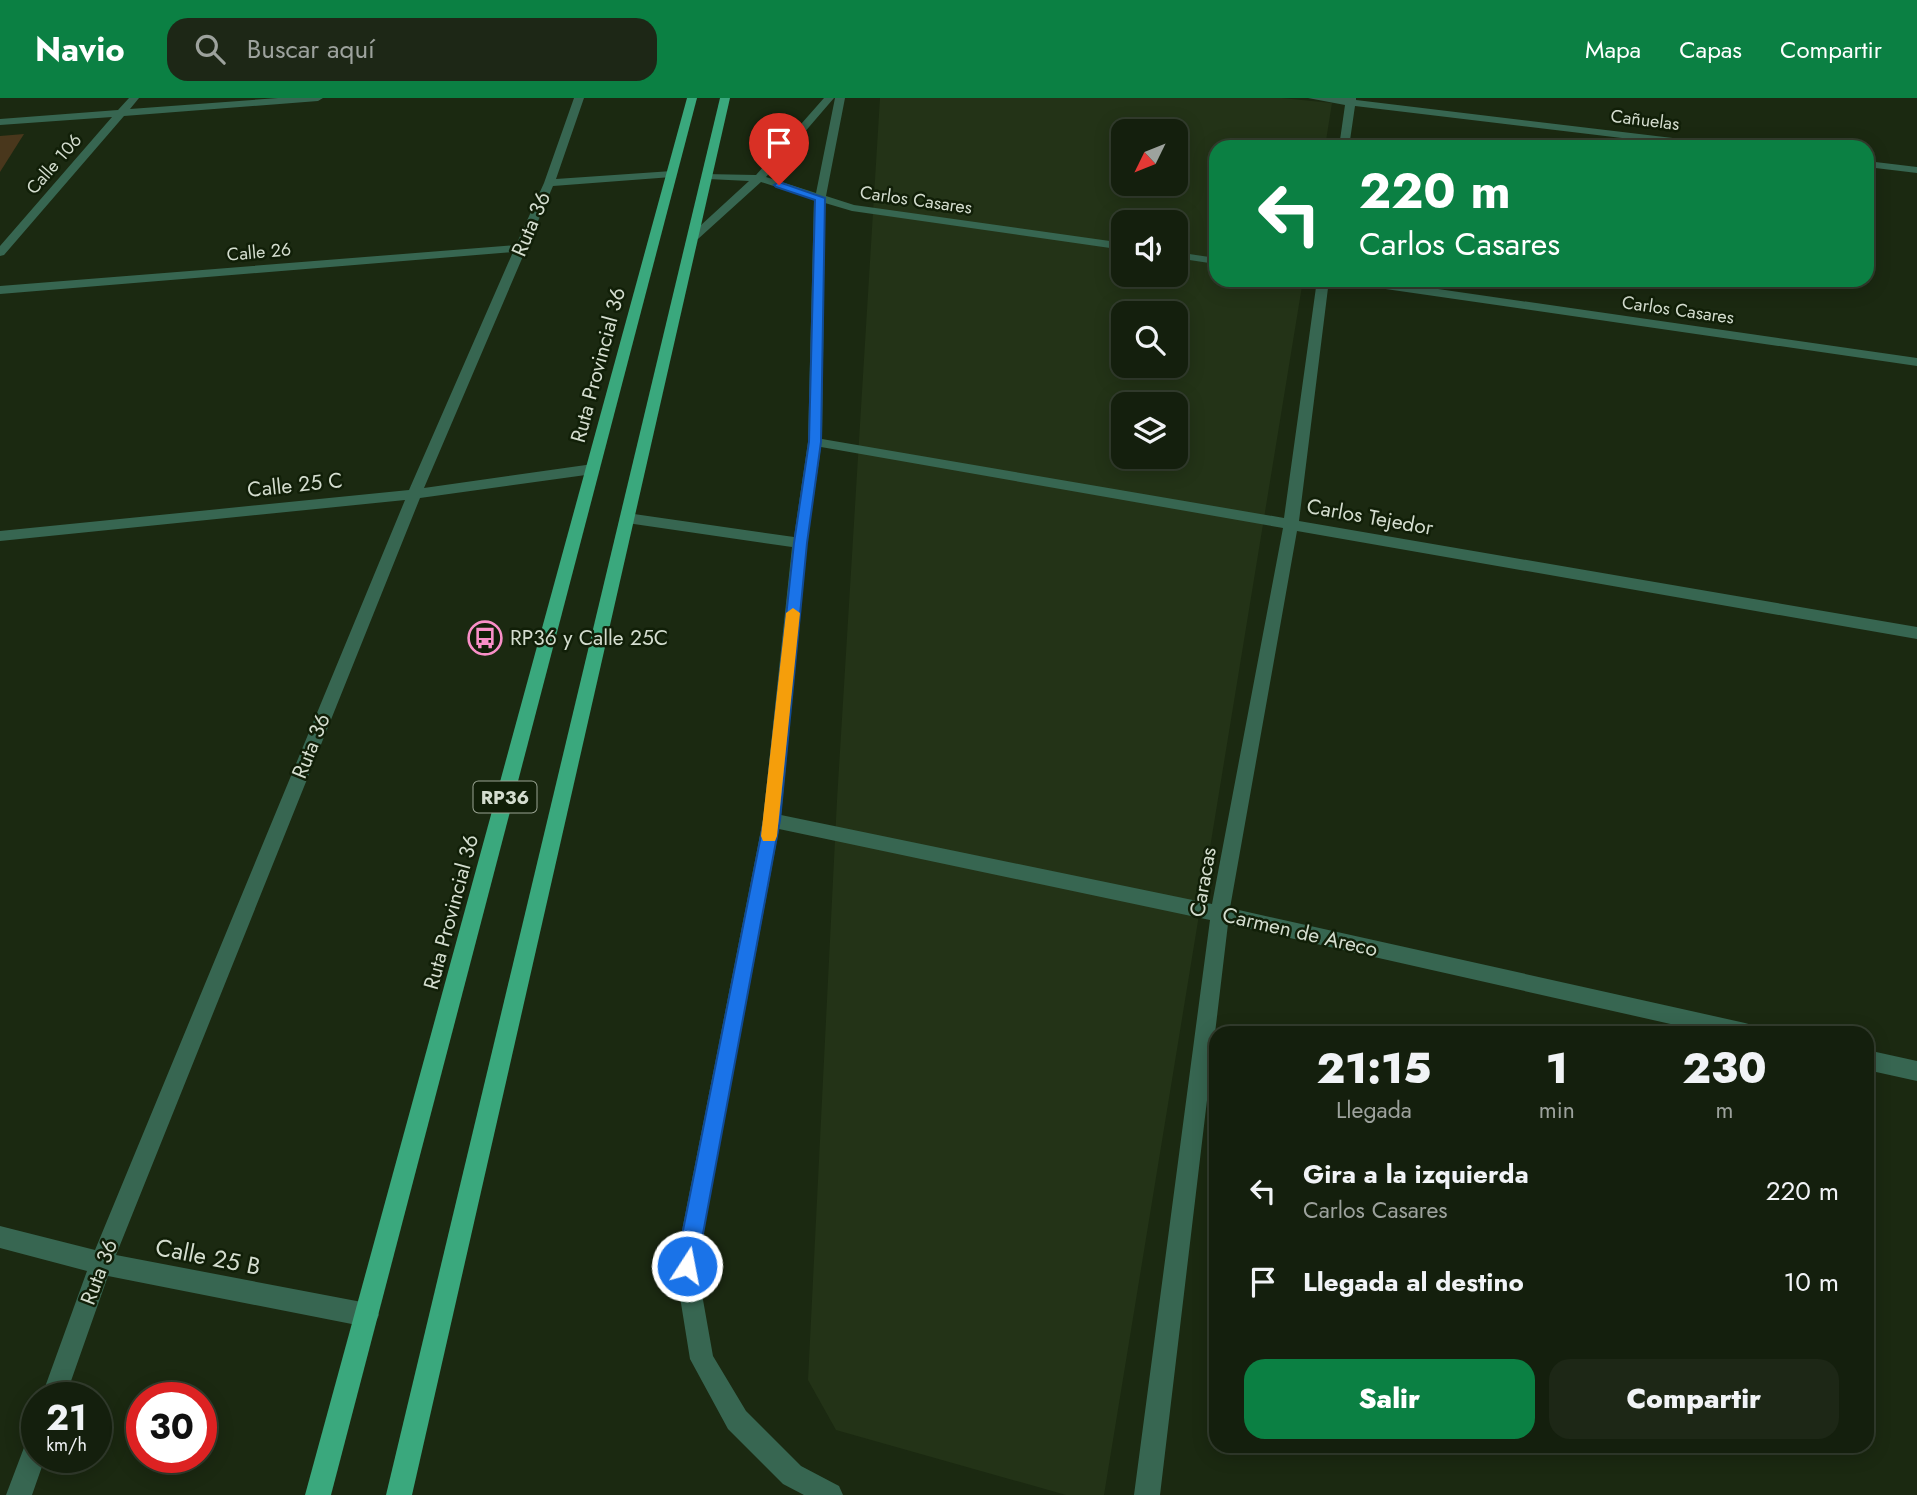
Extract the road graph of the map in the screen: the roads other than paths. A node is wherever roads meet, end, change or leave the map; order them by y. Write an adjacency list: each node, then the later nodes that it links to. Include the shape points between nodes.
1 (134, 98): 10 (street, Calle 106)
2 (318, 98): 10 (street)
3 (579, 98): 19 (street, Ruta 36)
4 (692, 98): 16 (main road, Ruta Provincial 36 / RP36)
5 (725, 98): 17 (main road, RP36)
6 (829, 98): 18 (street)
7 (840, 98): 20 (street)
8 (1313, 98): 9 (street, Cañuelas)
9 (1351, 100): 12 (street); 13 (street, Cañuelas)
10 (123, 113): 11 (street); 24 (street, Calle 106)
11 (0, 122)
12 (1345, 140)
13 (1668, 140)
14 (1874, 165): 15 (street)
15 (1917, 170)
16 (672, 174): 19 (street); 32 (main road, Ruta Provincial 36 / RP36)
17 (708, 176): 18 (street, Carlos Casares); 21 (main road, RP36)
18 (759, 178): 20 (street, Carlos Casares); 21 (street)
19 (548, 183): 23 (street, Ruta 36)
20 (820, 198): 22 (street, Carlos Casares, via 852,208); 31 (street)
21 (694, 237): 34 (main road, RP36)
22 (1111, 245)
23 (521, 248): 29 (street, Calle 26); 33 (street, Ruta 36)
24 (0, 253)
25 (1188, 257): 26 (street)
26 (1209, 260)
27 (1322, 287): 35 (street, Caracas)
28 (1399, 287): 30 (street, Carlos Casares)
29 (0, 290)
30 (1917, 362)
31 (815, 442): 35 (street, Carlos Tejedor); 37 (street)
32 (593, 469): 33 (street, Calle 25 C); 46 (main road, Ruta Provincial 36 / RP36)
33 (414, 494): 36 (street, Calle 25 C); 45 (street, Ruta 36)
34 (628, 518): 37 (street); 51 (main road, RP36)
35 (1291, 524): 38 (street, Carlos Tejedor); 40 (street, Caracas)
36 (0, 536)
37 (800, 543): 39 (street)
38 (1917, 633)
39 (772, 820): 40 (street, Carmen de Areco); 52 (street, via 687,1266 702,1359 737,1420 792,1475)
40 (1220, 914): 41 (street, Carmen de Areco); 53 (street, Caracas)
41 (1718, 1026)
42 (1874, 1062): 43 (street)
43 (1917, 1072)
44 (0, 1237): 45 (street, Calle 25 B)
45 (101, 1263): 46 (street, Calle 25 B); 47 (street, Ruta 36)
46 (367, 1315): 50 (main road, Ruta Provincial 36 / RP36)
47 (59, 1382)
48 (27, 1473): 49 (street)
49 (19, 1495)
50 (318, 1495)
51 (399, 1495)
52 (830, 1495)
53 (1147, 1495)

